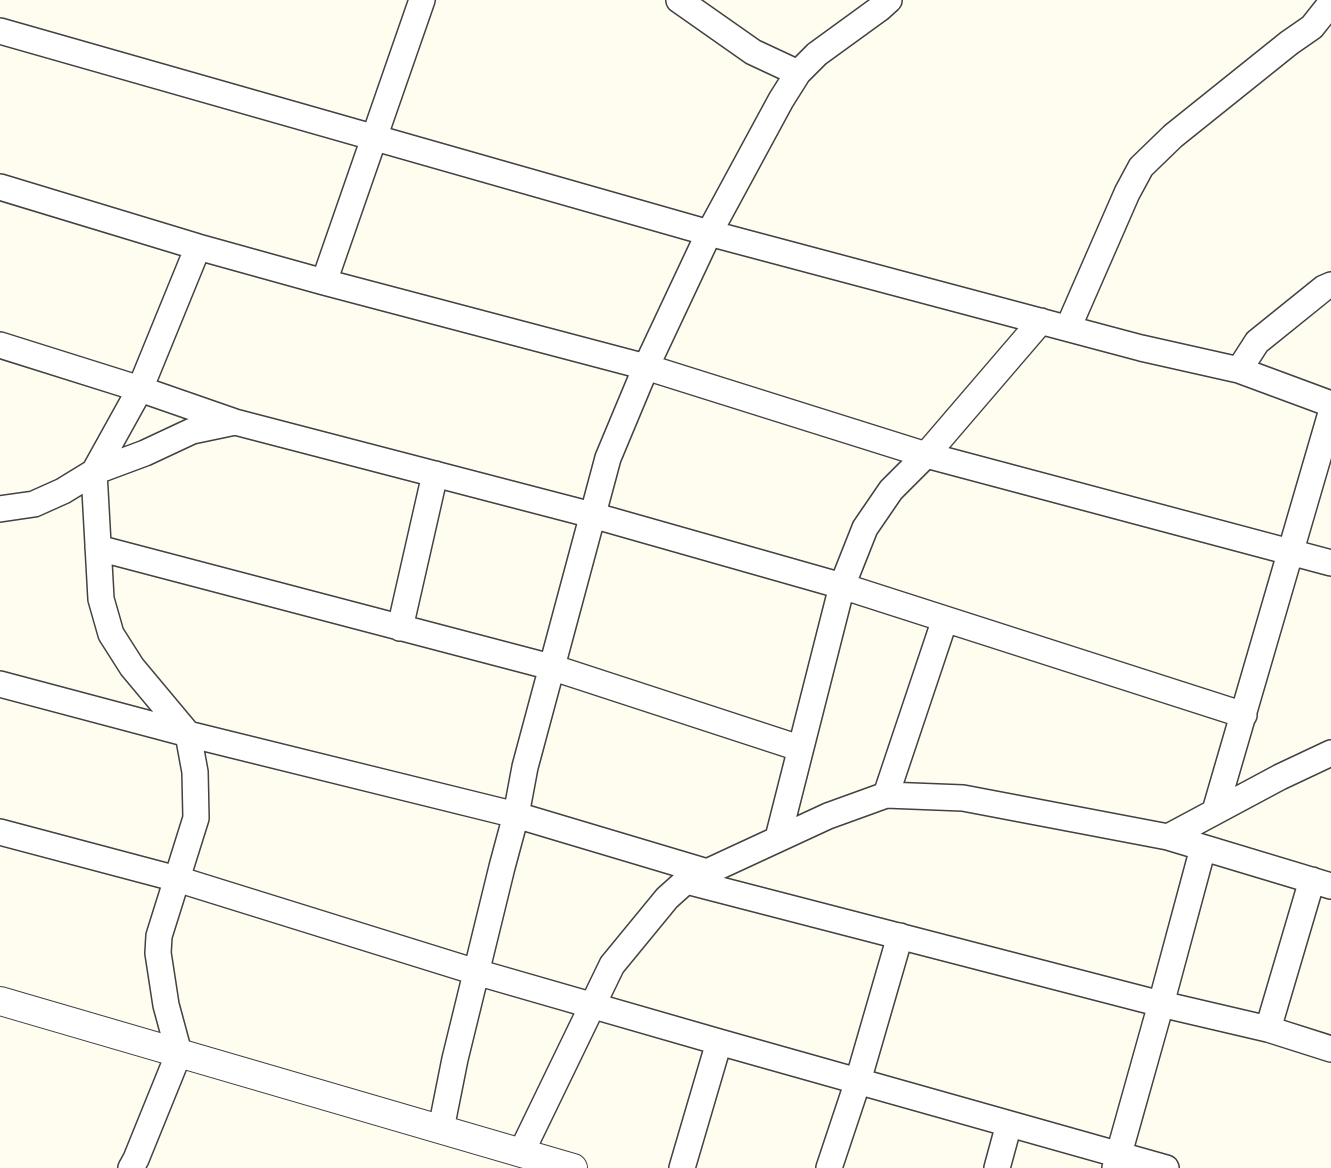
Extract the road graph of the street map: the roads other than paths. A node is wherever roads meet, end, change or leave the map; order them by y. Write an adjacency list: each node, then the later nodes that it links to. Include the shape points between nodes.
1 (422, 0): 7 (street)
2 (679, 0): 6 (street, via 753,52)
3 (888, 0): 6 (street, via 817,54)
4 (1331, 3): 14 (street, via 1312,27 1173,136 1141,167)
5 (0, 31): 7 (street)
6 (798, 73): 9 (street)
7 (373, 136): 9 (street); 11 (street)
8 (0, 187): 10 (street)
9 (708, 233): 13 (street); 16 (street)
10 (198, 247): 11 (street); 18 (street)
11 (324, 282): 16 (street)
12 (1331, 285): 17 (street, via 1257,342)
13 (1041, 321): 14 (street); 22 (street)
14 (1068, 328): 17 (street)
15 (0, 345): 18 (street)
16 (646, 367): 22 (street); 26 (street, via 608,458)
17 (1239, 370): 19 (street)
18 (140, 389): 21 (street); 23 (street)
19 (1331, 404)
20 (1331, 413): 28 (street)
21 (234, 422): 23 (street, via 192,431); 24 (street)
22 (926, 455): 28 (street); 30 (street, via 891,490 865,528)
23 (94, 472): 25 (street, via 34,504); 27 (street)
24 (435, 474): 26 (street); 32 (street)
25 (0, 509)
26 (592, 515): 30 (street); 33 (street)
27 (98, 548): 32 (street); 36 (street, via 100,599 111,634 132,667)
28 (1292, 552): 29 (street); 35 (street)
29 (1331, 563)
30 (842, 586): 31 (street); 37 (street)
31 (945, 619): 35 (street); 39 (street)
32 (400, 628): 33 (street)
33 (552, 668): 37 (street); 41 (street, via 525,767)
34 (0, 684): 36 (street)
35 (1244, 715): 40 (street)
36 (188, 734): 41 (street); 47 (street, via 195,772 196,818)
37 (799, 748): 43 (street)
38 (1331, 753): 40 (street)
39 (886, 795): 43 (street); 44 (street, via 963,798)
40 (1215, 811): 44 (street)
41 (516, 815): 46 (street); 50 (street)
42 (0, 832): 47 (street)
43 (778, 838): 46 (street)
44 (1168, 838): 45 (street)
45 (1203, 848): 48 (street); 52 (street)
46 (696, 876): 49 (street); 53 (street, via 667,898 612,965)
47 (177, 880): 50 (street); 57 (street, via 159,936 158,953 166,1005)
48 (1322, 883): 54 (street)
49 (900, 936): 52 (street); 58 (street)
50 (476, 972): 53 (street); 60 (street)
51 (0, 1001): 57 (street)
52 (1161, 1004): 54 (street); 62 (street)
53 (592, 1005): 55 (street); 61 (street)
54 (1268, 1029): 56 (street)
55 (720, 1042): 58 (street); 65 (street)
56 (1331, 1049)
57 (179, 1053): 60 (street); 63 (street)
58 (858, 1081): 59 (street); 66 (street)
59 (1009, 1124): 62 (street); 67 (street)
60 (441, 1129): 61 (street)
61 (521, 1153): 64 (street)
62 (1116, 1161): 68 (street)
63 (131, 1168)
64 (573, 1168)
65 (682, 1168)
66 (829, 1168)
67 (997, 1168)
68 (1166, 1168)

